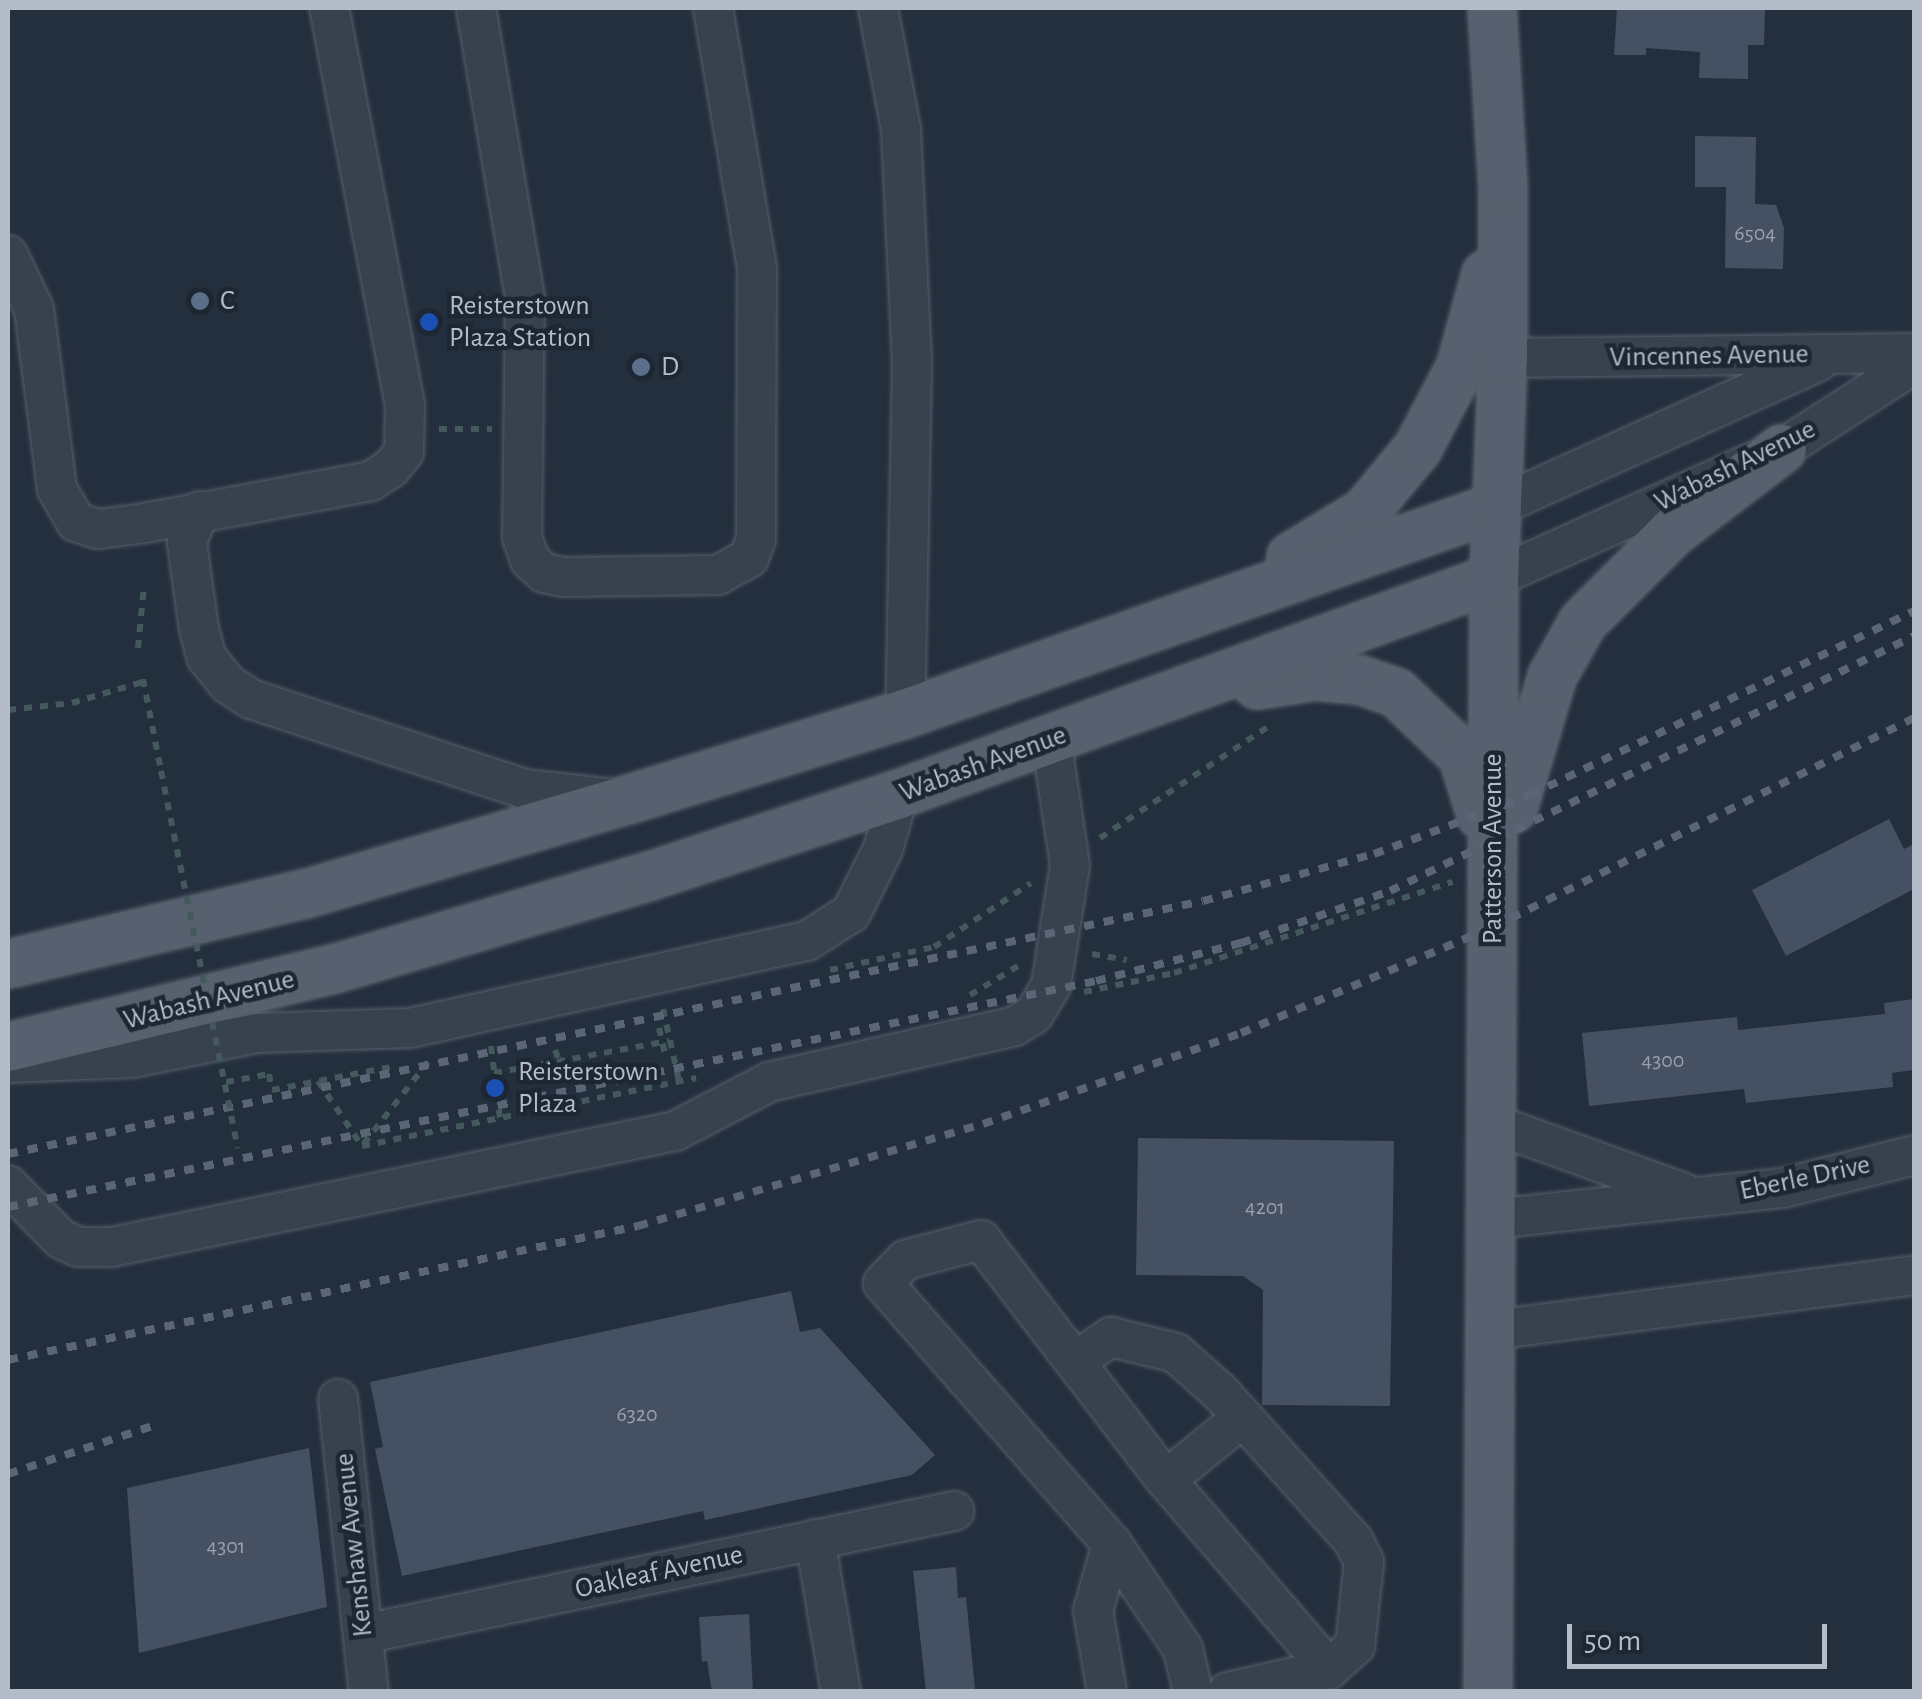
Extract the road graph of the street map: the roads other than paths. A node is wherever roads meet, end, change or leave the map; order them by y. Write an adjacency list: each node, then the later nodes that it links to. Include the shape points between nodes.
1 (329, 8): 14 (street, via 408,430 404,452 371,481)
2 (476, 8): 3 (street, via 525,297 522,537 530,560 544,574 718,575 750,558 756,539 757,268)
3 (713, 8)
4 (878, 8): 18 (street, via 902,130 912,364)
5 (1492, 8): 6 (main road, Patterson Avenue)
6 (1503, 187): 10 (main road, Patterson Avenue); 16 (main road, via 1461,366 1418,448 1365,512 1308,548)
7 (8, 255): 14 (street, via 34,310 65,510 98,530)
8 (1914, 353): 9 (street, Vincennes Avenue)
9 (1835, 354): 10 (street, Vincennes Avenue); 13 (street)
10 (1503, 358): 13 (main road, Patterson Avenue)
11 (1914, 364): 12 (street, Wabash Avenue)
12 (1782, 449): 15 (street, Wabash Avenue); 22 (main road, via 1673,532 1582,622 1529,739)
13 (1496, 507): 15 (main road, Patterson Avenue); 16 (main road)
14 (200, 511): 21 (street, via 186,543 199,629 207,658 250,699 524,789)
15 (1494, 578): 17 (main road, Wabash Avenue); 22 (main road, Patterson Avenue)
16 (1100, 647): 18 (main road)
17 (1130, 710): 19 (main road, Wabash Avenue); 22 (main road, via 1315,676 1360,680 1398,694 1463,756 1476,788)
18 (905, 714): 21 (main road)
19 (1050, 740): 20 (main road, Wabash Avenue); 28 (street, via 1070,865 1051,986 1034,1014 1015,1026 769,1082 675,1131 112,1247 78,1247 60,1239)
20 (899, 794): 24 (main road, Wabash Avenue, via 334,969); 25 (street, via 883,848 850,913 806,941 410,1028 258,1033 132,1058)
21 (627, 800): 23 (main road, via 305,894)
22 (1494, 890): 26 (main road, Patterson Avenue)
23 (8, 964)
24 (8, 1047)
25 (8, 1063)
26 (1491, 1123): 29 (street, Eberle Drive); 30 (main road, Patterson Avenue)
27 (1914, 1155): 29 (street, Eberle Drive, via 1784,1188)
28 (8, 1186)
29 (1696, 1197): 30 (street, Eberle Drive)
30 (1493, 1219): 32 (main road, Patterson Avenue)
31 (1914, 1276): 32 (street)
32 (1493, 1330): 47 (main road, Patterson Avenue)
33 (1078, 1359): 35 (street, via 1111,1337 1176,1354); 36 (street); 39 (street, via 981,1240 905,1260 883,1284)
34 (338, 1399): 40 (street, Kenshaw Avenue)
35 (1243, 1417): 36 (street); 41 (street, via 1353,1540 1364,1562 1355,1646)
36 (1166, 1480): 41 (street)
37 (954, 1511): 38 (street, Oakleaf Avenue)
38 (815, 1539): 40 (street, Oakleaf Avenue); 43 (street)
39 (1112, 1544): 44 (street, via 1092,1611); 45 (street, via 1183,1649)
40 (364, 1634): 42 (street, Kenshaw Avenue)
41 (1329, 1669): 46 (street)
42 (369, 1692)
43 (841, 1692)
44 (1108, 1692)
45 (1192, 1692)
46 (1228, 1692)
47 (1488, 1692)

